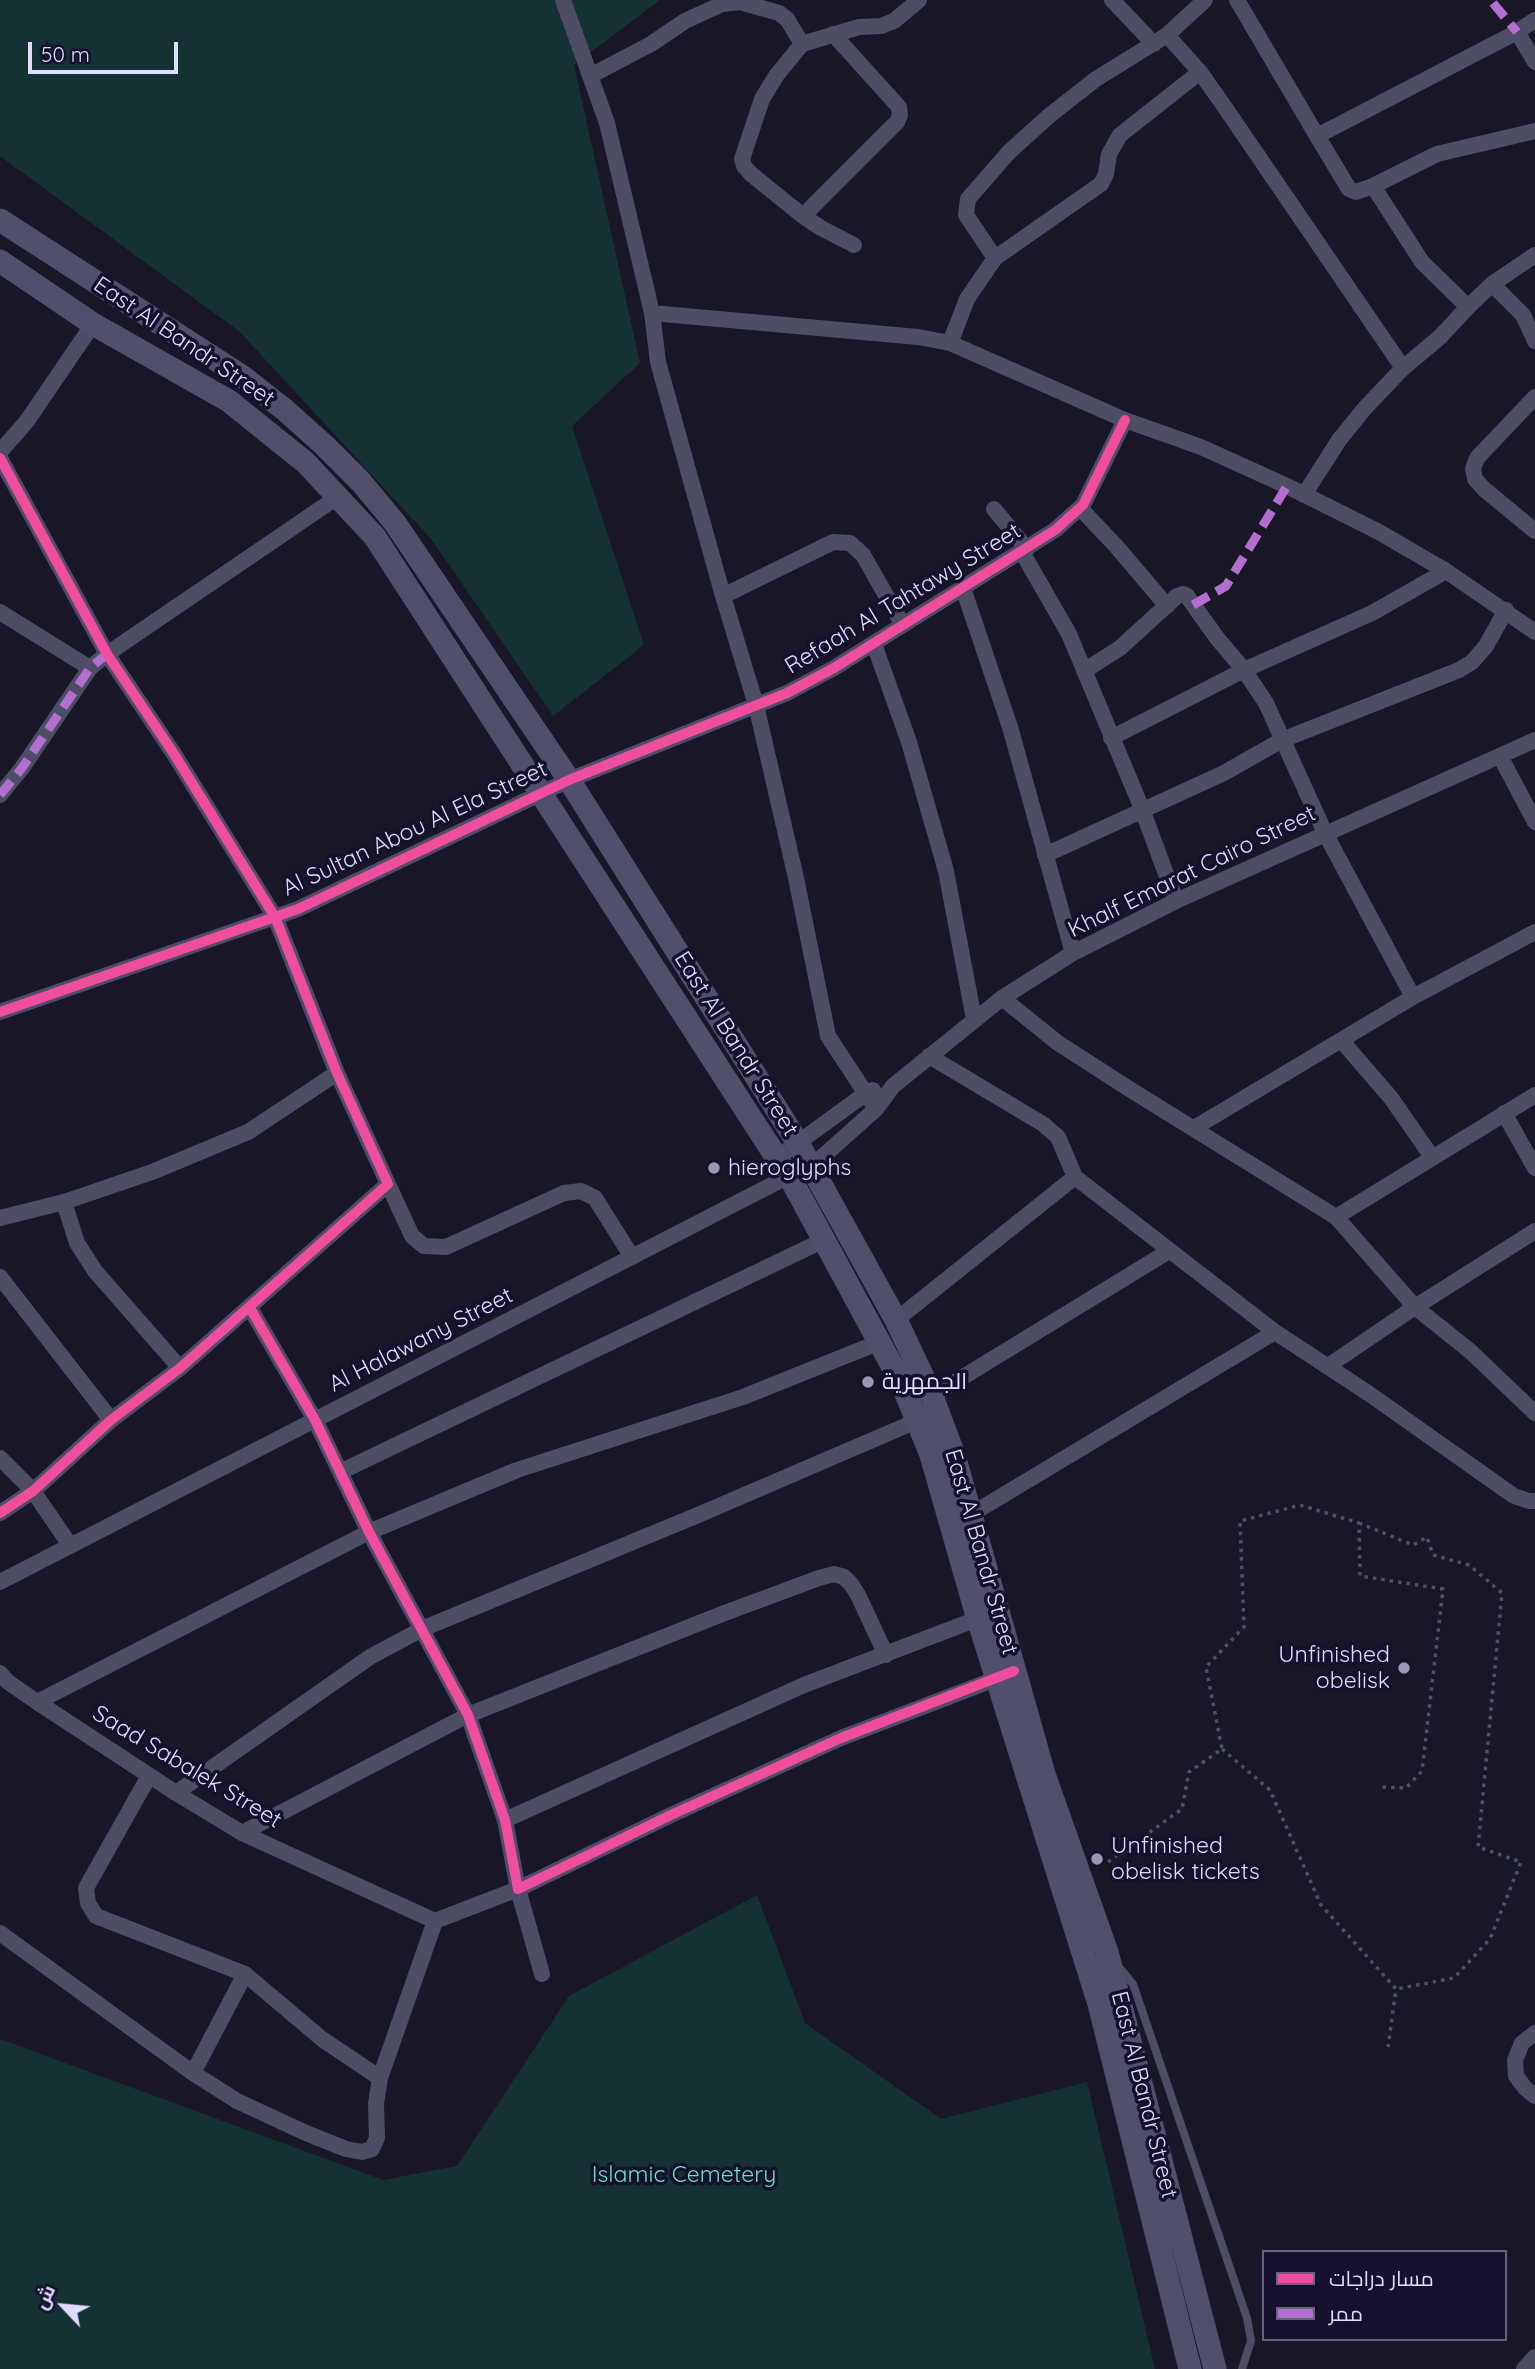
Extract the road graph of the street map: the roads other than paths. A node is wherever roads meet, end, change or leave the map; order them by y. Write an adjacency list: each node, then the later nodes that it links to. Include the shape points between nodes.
1 (564, 0): 13 (street)
2 (919, 0): 8 (street, via 894,21)
3 (1112, 0): 9 (street)
4 (1205, 0): 9 (street)
5 (1244, 3): 15 (street)
6 (1535, 20): 7 (street)
7 (1517, 32): 11 (street); 15 (street)
8 (833, 34): 10 (street); 17 (street, via 900,107 900,115)
9 (1160, 40): 12 (street); 21 (street, via 1096,79 1049,115 968,199 966,215)
10 (802, 44): 13 (street, via 779,13 740,2 722,4); 17 (street, via 762,99 742,159 751,173)
11 (1535, 62)
12 (1200, 72): 21 (street, via 1121,135 1109,154 1101,184); 33 (street)
13 (590, 76): 27 (street, via 607,123)
14 (1535, 131): 16 (street, via 1437,154)
15 (1317, 136): 16 (street, via 1349,189 1356,192)
16 (1373, 186): 25 (street, via 1422,262)
17 (803, 216): 19 (street)
18 (0, 220): 24 (main road, East Al Bandr Street)
19 (855, 245)
20 (1535, 255): 23 (street)
21 (995, 258): 31 (street, via 967,299)
22 (0, 261): 29 (main road, East Al Bandr Street)
23 (1492, 285): 25 (street); 26 (street)
24 (114, 295): 28 (main road, East Al Bandr Street); 29 (main road, via 102,304)
25 (1468, 307): 33 (street)
26 (1529, 312): 30 (street)
27 (652, 313): 31 (street); 46 (street, via 658,362)
28 (149, 318): 32 (main road, via 146,340); 62 (main road, East Al Bandr Street, via 243,377 361,482 395,523)
29 (93, 324): 32 (main road, East Al Bandr Street); 36 (street, via 27,421)
30 (1535, 341)
31 (950, 343): 35 (street)
32 (134, 349): 39 (main road, East Al Bandr Street, via 229,401)
33 (1403, 368): 38 (street, via 1356,419)
34 (1535, 397): 42 (street, via 1477,458 1473,469 1484,489)
35 (1125, 420): 38 (street, via 1201,447); 40 (street, Refaah Al Tahtawy Street)
36 (0, 452)
37 (0, 458): 53 (street)
38 (1304, 495): 44 (street)
39 (339, 496): 53 (street); 63 (main road, East Al Bandr Street, via 375,537)
40 (1080, 508): 43 (street, Refaah Al Tahtawy Street); 47 (street)
41 (994, 509): 43 (street)
42 (1535, 531)
43 (1025, 551): 45 (street, Refaah Al Tahtawy Street); 55 (street)
44 (1446, 571): 48 (street); 56 (street, via 1372,613)
45 (963, 588): 50 (street, Refaah Al Tahtawy Street); 68 (street, via 1010,727)
46 (723, 596): 50 (street, via 834,542 850,543 863,555); 57 (street)
47 (1167, 606): 55 (street, via 1120,648); 56 (street, via 1177,596 1187,596)
48 (1506, 610): 51 (street); 59 (street, via 1472,662)
49 (0, 612): 54 (street)
50 (904, 625): 52 (street, Refaah Al Tahtawy Street)
51 (1535, 632)
52 (874, 644): 57 (street, Refaah Al Tahtawy Street, via 811,681); 76 (street, via 909,742 946,871)
53 (107, 654): 54 (street); 70 (street)
54 (90, 668): 64 (street)
55 (1084, 670): 58 (street)
56 (1244, 670): 58 (street); 59 (street, via 1266,703)
57 (756, 705): 62 (street, Refaah Al Tahtawy Street); 81 (street, via 828,1036)
58 (1111, 738): 65 (street)
59 (1282, 740): 65 (street, via 1224,773); 67 (street)
60 (1535, 740): 61 (street, Khalf Emarat Cairo Street)
61 (1500, 756): 66 (street); 67 (street, Khalf Emarat Cairo Street)
62 (569, 780): 63 (street, Al Sultan Abou Al Ela Street); 86 (main road, East Al Bandr Street)
63 (542, 792): 70 (street, Al Sultan Abou Al Ela Street); 90 (main road, East Al Bandr Street)
64 (0, 795)
65 (1142, 809): 68 (street); 69 (street)
66 (1535, 822)
67 (1325, 833): 69 (street, Khalf Emarat Cairo Street); 73 (street)
68 (1045, 855): 72 (street)
69 (1176, 901): 72 (street, Khalf Emarat Cairo Street)
70 (275, 917): 75 (street, Al Sultan Abou Al Ela Street); 79 (street)
71 (1535, 932): 73 (street)
72 (1073, 953): 74 (street, Khalf Emarat Cairo Street)
73 (1413, 997): 77 (street)
74 (1002, 998): 76 (street, Khalf Emarat Cairo Street); 85 (street, via 1058,1043)
75 (0, 1012)
76 (974, 1019): 78 (street, Khalf Emarat Cairo Street)
77 (1341, 1040): 85 (street); 87 (street, via 1391,1098)
78 (929, 1056): 80 (street, Khalf Emarat Cairo Street); 91 (street, via 1043,1124 1058,1137)
79 (337, 1073): 92 (street); 93 (street, via 248,1132)
80 (892, 1086): 81 (street, Khalf Emarat Cairo Street); 83 (street, Khalf Emarat Cairo Street)
81 (865, 1094): 83 (street); 86 (street, Khalf Emarat Cairo Street)
82 (1535, 1094): 84 (street)
83 (877, 1110): 88 (street, Khalf Emarat Cairo Street)
84 (1504, 1113): 87 (street); 89 (street)
85 (1194, 1128): 94 (street)
86 (798, 1143): 88 (main road, East Al Bandr Street); 90 (street, Khalf Emarat Cairo Street)
87 (1432, 1157): 94 (street)
88 (812, 1168): 90 (street, Khalf Emarat Cairo Street); 103 (main road, East Al Bandr Street)
89 (1535, 1168)
90 (786, 1172): 97 (main road, East Al Bandr Street); 99 (street, Al Halawany Street)
91 (1075, 1177): 98 (street); 103 (street)
92 (388, 1184): 99 (street, via 412,1236 424,1246 446,1247 564,1193 580,1191 595,1198); 102 (street)
93 (64, 1202): 95 (street); 107 (street, via 77,1243 95,1271)
94 (1336, 1217): 101 (street)
95 (0, 1218)
96 (1535, 1231): 101 (street)
97 (824, 1240): 105 (main road, East Al Bandr Street); 114 (street)
98 (1169, 1251): 104 (street); 108 (street)
99 (632, 1257): 111 (street, Al Halawany Street)
100 (0, 1277): 110 (street)
101 (1415, 1307): 106 (street); 109 (street)
102 (250, 1308): 107 (street); 111 (street)
103 (896, 1320): 108 (main road, East Al Bandr Street)
104 (1275, 1332): 106 (street); 118 (street)
105 (880, 1342): 112 (main road, East Al Bandr Street); 119 (street, via 743,1397 517,1470)
106 (1328, 1366): 116 (street, via 1514,1496)
107 (180, 1368): 110 (street)
108 (932, 1396): 118 (main road, East Al Bandr Street, via 954,1455)
109 (1535, 1413)
110 (111, 1420): 115 (street)
111 (315, 1420): 114 (street); 120 (street, Al Halawany Street)
112 (919, 1420): 118 (main road, East Al Bandr Street); 123 (street)
113 (0, 1458): 115 (street)
114 (340, 1472): 119 (street)
115 (33, 1491): 117 (street); 120 (street)
116 (1535, 1501)
117 (0, 1513)
118 (962, 1520): 122 (main road, East Al Bandr Street)
119 (369, 1532): 123 (street); 127 (street)
120 (70, 1545): 121 (street, Al Halawany Street)
121 (0, 1582)
122 (988, 1615): 124 (street); 126 (main road, East Al Bandr Street)
123 (422, 1629): 128 (street); 130 (street, via 370,1657)
124 (886, 1655): 128 (street, via 858,1595 844,1577 834,1574); 131 (street, via 804,1685)
125 (0, 1673): 127 (street, Saad Sabalek Street)
126 (1005, 1675): 133 (street, via 841,1738); 134 (main road, East Al Bandr Street)
127 (37, 1702): 129 (street, Saad Sabalek Street)
128 (468, 1715): 131 (street); 132 (street)
129 (149, 1776): 130 (street, Saad Sabalek Street); 138 (street, via 86,1888 88,1903 96,1916)
130 (176, 1793): 132 (street, Saad Sabalek Street)
131 (505, 1820): 133 (street)
132 (242, 1833): 135 (street, Saad Sabalek Street)
133 (518, 1889): 135 (street); 139 (street)
134 (1080, 1910): 137 (main road, East Al Bandr Street); 140 (main road, East Al Bandr Street)
135 (435, 1921): 143 (street)
136 (0, 1933): 142 (street)
137 (1107, 1952): 140 (main road, East Al Bandr Street); 148 (lane, via 1133,1984 1247,2318 1251,2341)
138 (245, 1974): 142 (street); 143 (street, via 322,2039)
139 (542, 1974)
140 (1110, 2001): 146 (main road, East Al Bandr Street); 147 (main road, East Al Bandr Street)
141 (1535, 2033): 144 (street, via 1522,2043 1515,2060 1516,2076)
142 (193, 2073): 143 (street, via 237,2101 306,2133 362,2152 372,2149 377,2138)
143 (380, 2078)
144 (1535, 2096)
145 (1535, 2357): 149 (street)
146 (1190, 2369)
147 (1215, 2369)
148 (1242, 2369)
149 (1524, 2369)

